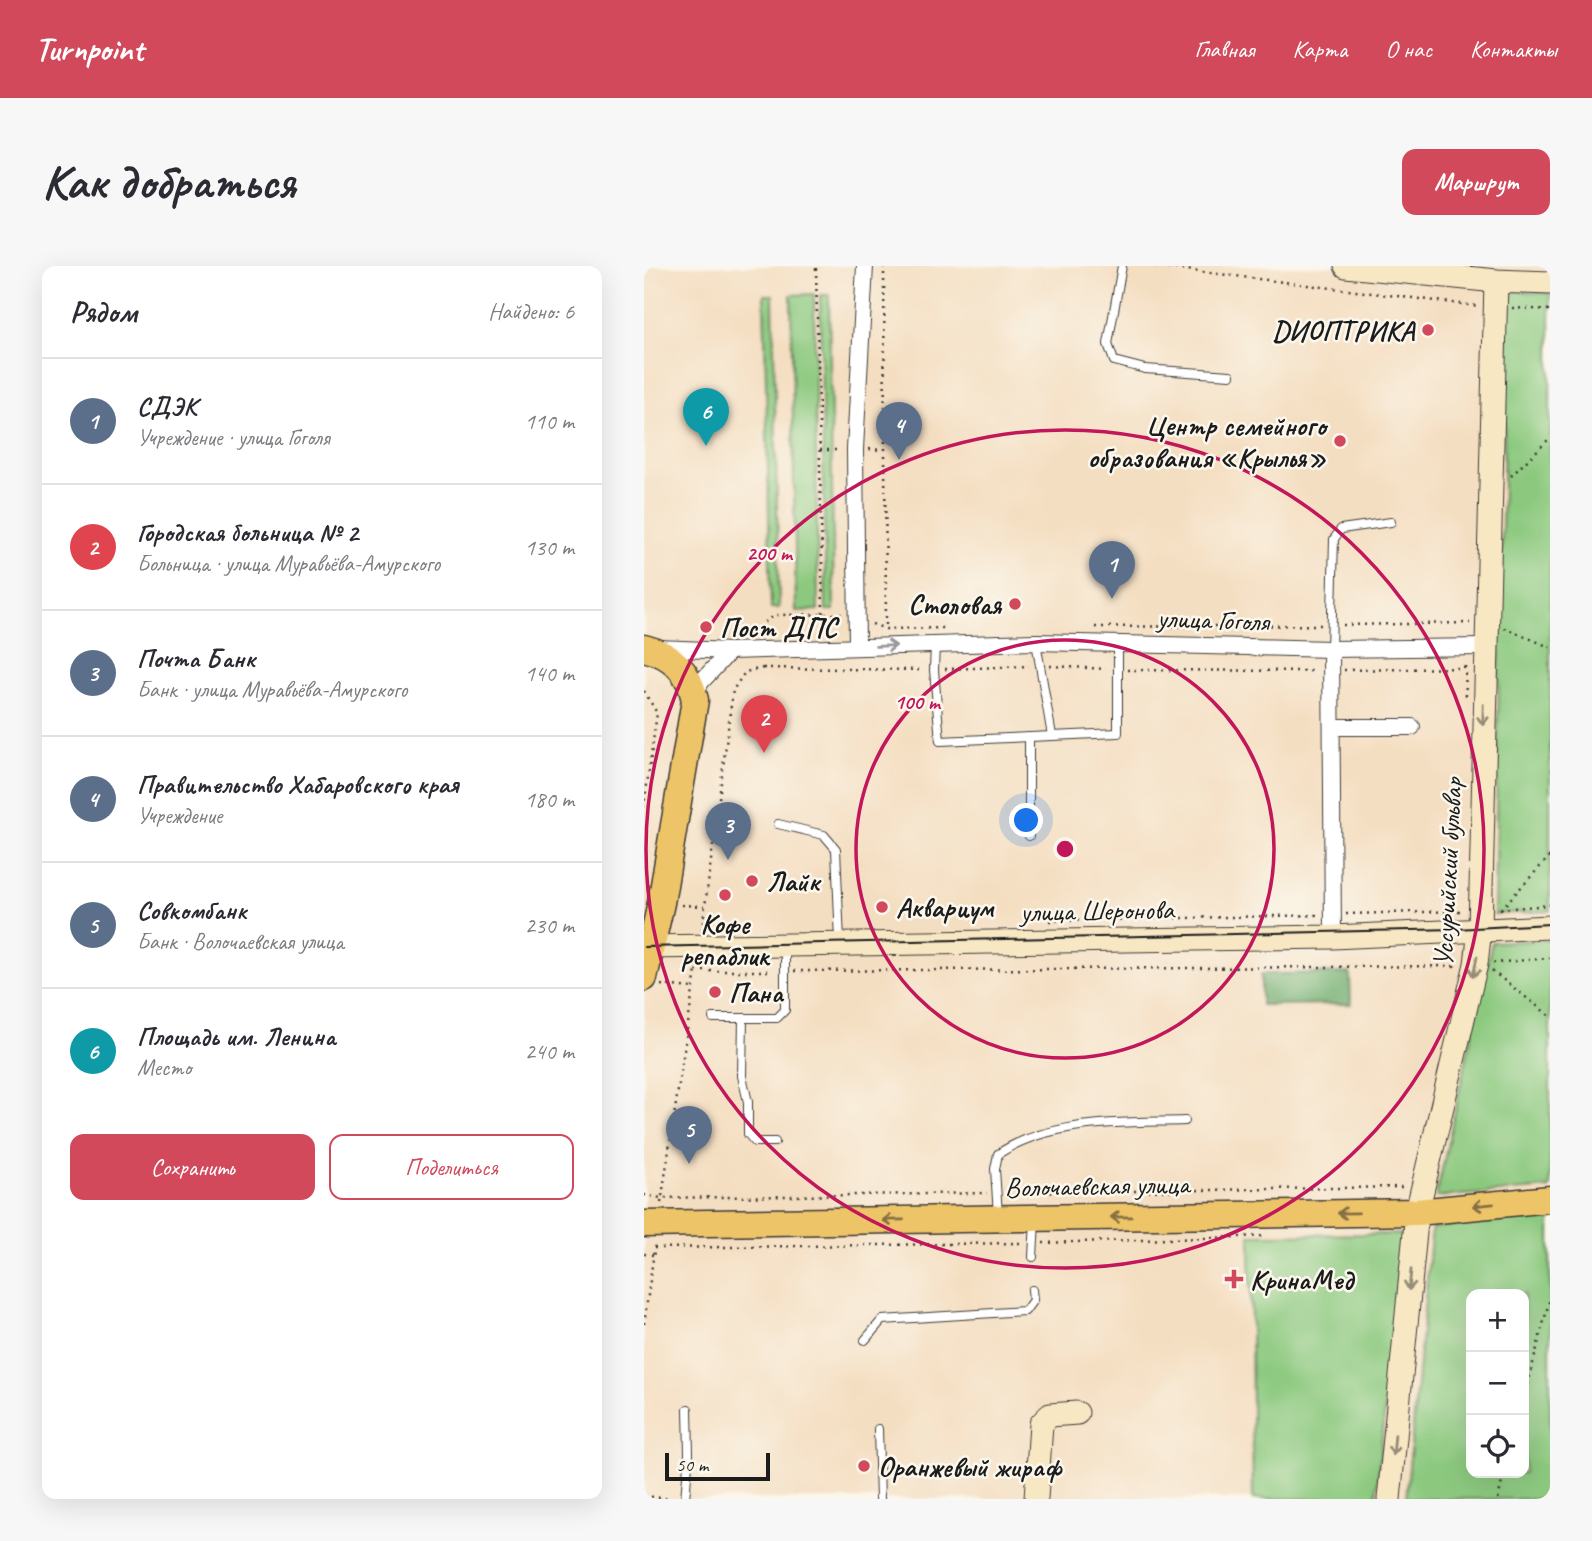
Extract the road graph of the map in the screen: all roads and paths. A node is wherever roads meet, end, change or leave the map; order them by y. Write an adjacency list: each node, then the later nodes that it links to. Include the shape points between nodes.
1 (865, 266): 17 (street, via 855,449)
2 (884, 266): 22 (path)
3 (1122, 266): 12 (lane, via 1108,344 1114,361 1144,369)
4 (1154, 266): 10 (path)
5 (1346, 266): 7 (street)
6 (816, 268): 16 (path)
7 (1407, 269): 8 (street)
8 (1496, 281): 9 (street); 10 (street, Уссурийский бульвар)
9 (1550, 283)
10 (1496, 308): 11 (path); 18 (street, Уссурийский бульвар)
11 (1550, 310)
12 (1230, 375)
13 (1550, 438): 14 (path)
14 (1508, 478)
15 (1391, 522): 19 (lane, via 1341,529 1334,539)
16 (823, 613): 17 (path); 31 (path, via 774,615 762,624)
17 (854, 617): 22 (path); 26 (street)
18 (1486, 623): 19 (path); 27 (street, Уссурийский бульвар); 28 (path)
19 (1332, 625): 20 (path); 30 (lane)
20 (1095, 627)
21 (956, 628): 22 (path)
22 (886, 629)
23 (1036, 642): 24 (street, улица Гоголя); 25 (street, улица Гоголя); 37 (lane)
24 (1118, 642): 30 (street, улица Гоголя); 37 (lane, via 1118,733)
25 (935, 645): 26 (street, улица Гоголя, one-way to 25); 38 (lane, via 940,741)
26 (857, 646): 31 (street, улица Гоголя)
27 (1485, 647): 30 (street, улица Гоголя); 44 (street, Уссурийский бульвар, one-way to 44)
28 (1550, 647)
29 (645, 648): 32 (street, улица Гоголя); 34 (main road, via 676,663 691,679)
30 (1331, 649): 35 (street)
31 (763, 650): 32 (street, улица Гоголя); 51 (path, via 763,668 745,672 733,690)
32 (730, 651): 34 (street, via 701,683)
33 (644, 691): 39 (path, via 656,713)
34 (695, 700): 50 (main road, via 661,903)
35 (1332, 727): 36 (street); 46 (street)
36 (1412, 727)
37 (1052, 736): 38 (lane)
38 (1029, 737): 41 (lane)
39 (644, 806)
40 (778, 824): 48 (lane, via 824,835 836,849)
41 (1029, 836)
42 (1550, 856): 44 (path)
43 (1550, 905): 44 (path)
44 (1487, 917): 46 (street, улица Шеронова); 46 (path); 47 (street, улица Шеронова); 53 (street, Уссурийский бульвар)
45 (1045, 922): 46 (path)
46 (1333, 926): 48 (street, улица Шеронова)
47 (1550, 927)
48 (840, 942): 49 (street, улица Шеронова)
49 (785, 945): 51 (street, улица Шеронова); 55 (lane)
50 (647, 947): 51 (street, улица Шеронова); 56 (main road)
51 (700, 947): 54 (path)
52 (1550, 958): 58 (path, via 1483,964)
53 (1476, 964): 55 (path); 64 (street, Уссурийский бульвар, one-way to 64)
54 (696, 971): 55 (path); 57 (path)
55 (785, 971): 60 (lane, via 785,1010 777,1018)
56 (650, 981): 57 (path)
57 (693, 988): 67 (path)
58 (1550, 1016)
59 (713, 1018): 60 (lane)
60 (743, 1018): 62 (lane, via 748,1134 755,1142)
61 (1185, 1121): 66 (lane, via 1071,1127 1012,1145 998,1154)
62 (775, 1142)
63 (644, 1195): 67 (path)
64 (1420, 1199): 65 (main road, Волочаевская улица, one-way to 64); 66 (path); 68 (main road, Волочаевская улица, one-way to 68); 86 (street, Уссурийский бульвар, one-way to 86)
65 (1550, 1199)
66 (997, 1206): 67 (main road, Волочаевская улица, one-way to 67); 67 (path); 68 (main road, Волочаевская улица)
67 (654, 1215): 70 (path)
68 (1035, 1218): 71 (lane)
69 (644, 1254): 70 (path)
70 (653, 1255): 74 (path)
71 (1033, 1257)
72 (1032, 1290): 75 (lane, via 1033,1300 1025,1311 882,1320)
73 (1550, 1298): 76 (path)
74 (644, 1324)
75 (865, 1340)
76 (1529, 1379)
77 (688, 1409): 83 (lane)
78 (1077, 1413): 85 (street, via 1050,1415 1041,1424)
79 (878, 1429): 84 (lane)
80 (1503, 1478): 87 (path)
81 (644, 1496): 82 (path)
82 (676, 1499)
83 (685, 1499)
84 (880, 1499)
85 (1036, 1499)
86 (1389, 1499)
87 (1497, 1499)

